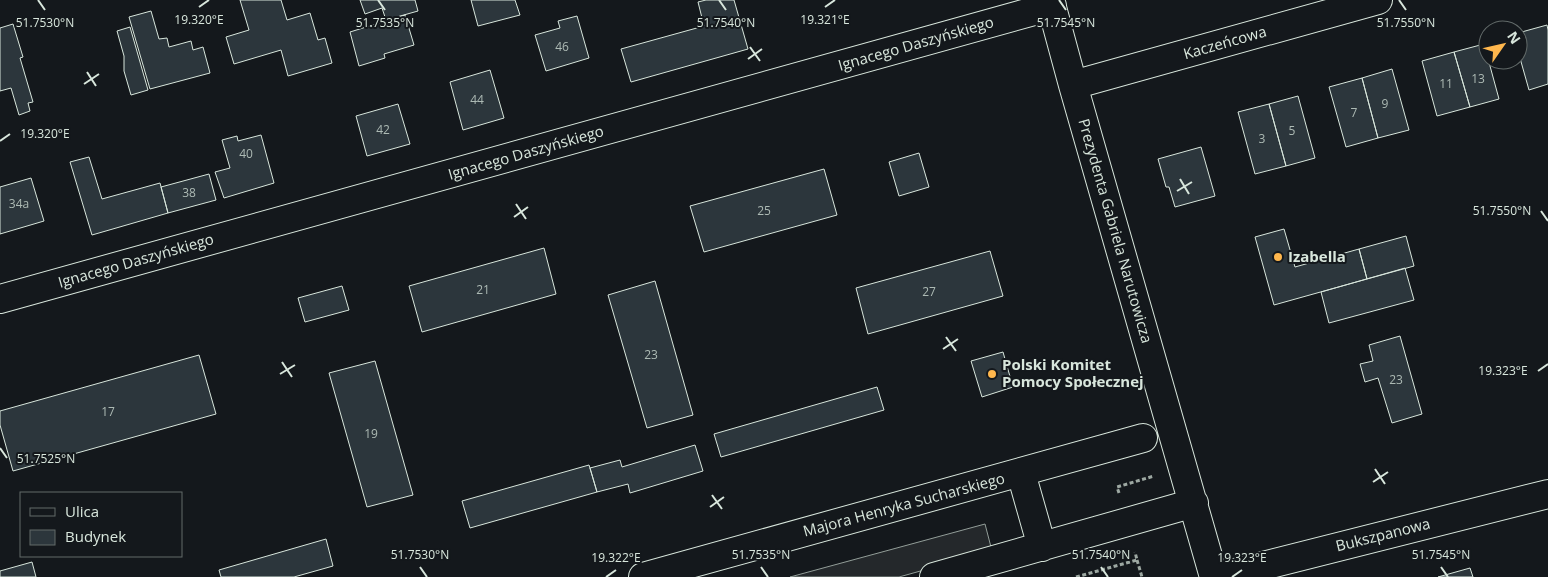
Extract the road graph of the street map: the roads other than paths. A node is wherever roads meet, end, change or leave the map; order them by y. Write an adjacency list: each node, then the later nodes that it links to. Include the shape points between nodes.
1 (1378, 0): 3 (street, Kaczeńcowa)
2 (1051, 3): 3 (street, Prezydenta Gabriela Narutowicza); 4 (street, Ignacego Daszyńskiego)
3 (1073, 85): 8 (street, Prezydenta Gabriela Narutowicza)
4 (0, 299)
5 (1143, 438): 6 (street, Majora Henryka Sucharskiego)
6 (1021, 472): 9 (street, Majora Henryka Sucharskiego); 10 (street, Majora Henryka Sucharskiego)
7 (1548, 494): 13 (street, Bukszpanowa)
8 (1194, 504): 9 (street); 12 (street, Prezydenta Gabriela Narutowicza)
9 (1042, 547): 11 (street)
10 (643, 577)
11 (934, 577)
12 (1214, 577)
13 (1219, 577)

